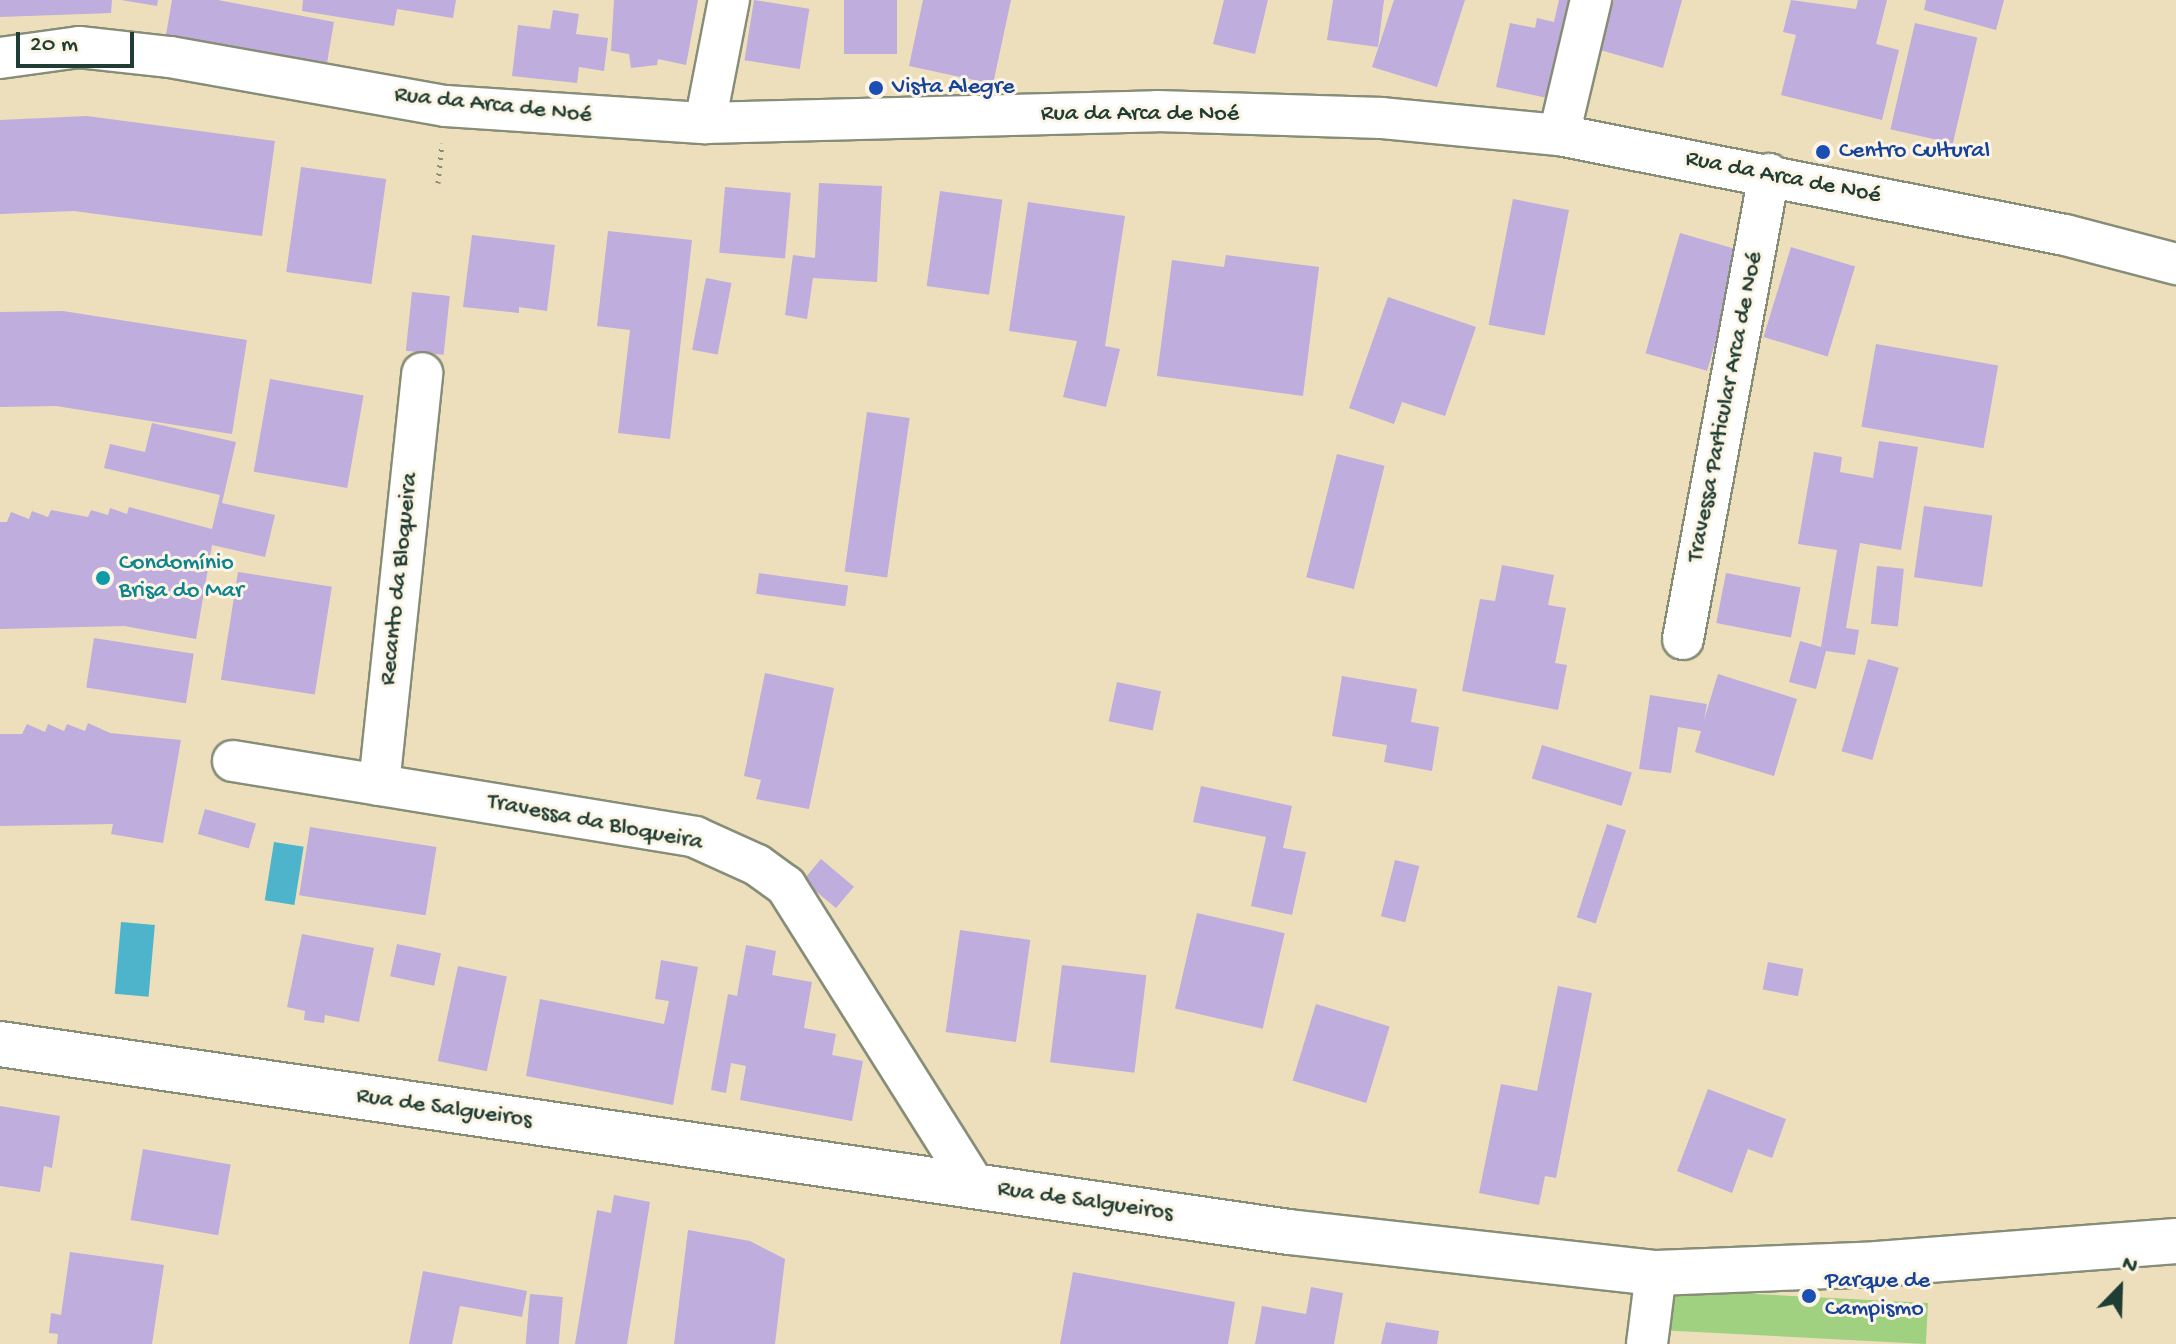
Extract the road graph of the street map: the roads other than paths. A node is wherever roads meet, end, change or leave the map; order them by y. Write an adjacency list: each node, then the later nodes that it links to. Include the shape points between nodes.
1 (729, 0): 4 (street)
2 (1591, 0): 5 (street)
3 (0, 58): 4 (street, Rua da Arca de Noé, via 79,47 170,57 446,106)
4 (705, 123): 5 (street, Rua da Arca de Noé, via 1157,111 1382,118)
5 (1559, 135): 6 (street, Rua da Arca de Noé)
6 (1769, 174): 7 (street, Rua da Arca de Noé, via 2065,235); 9 (street, Travessa Particular Arca de Noé)
7 (2176, 264)
8 (422, 373): 11 (street, Recanto da Bloqueira)
9 (1683, 639)
10 (233, 761): 11 (street, Travessa da Bloqueira)
11 (379, 785): 13 (street, Travessa da Bloqueira, via 695,837 757,865 786,886)
12 (0, 1044): 13 (street, Rua de Salgueiros)
13 (975, 1186): 15 (street, Rua de Salgueiros, via 1289,1232)
14 (2176, 1241): 15 (street, Rua de Salgueiros, via 1877,1264)
15 (1656, 1273): 16 (street)
16 (1647, 1344)

